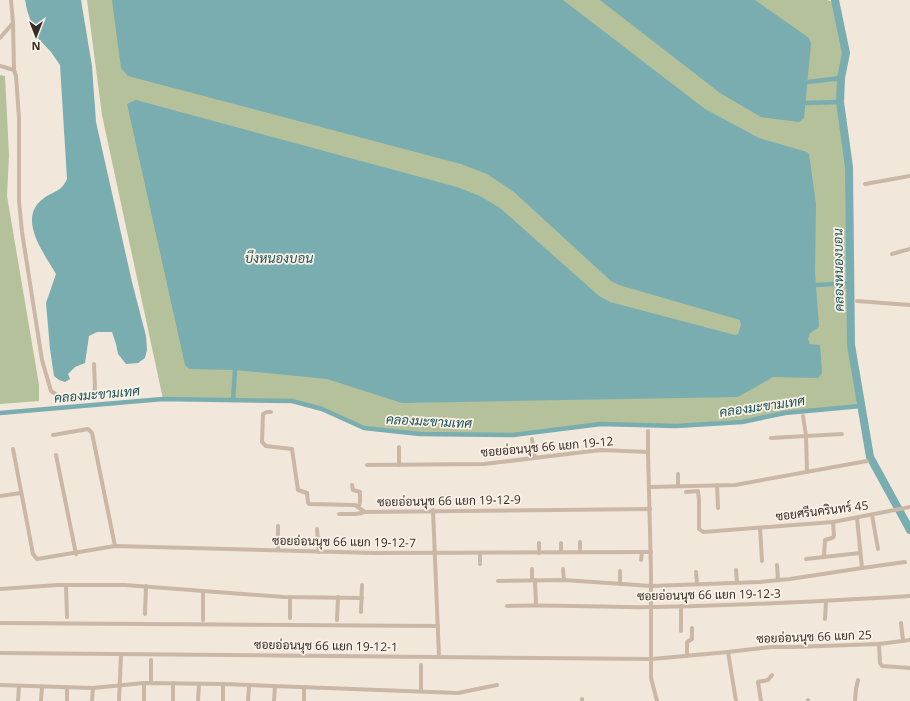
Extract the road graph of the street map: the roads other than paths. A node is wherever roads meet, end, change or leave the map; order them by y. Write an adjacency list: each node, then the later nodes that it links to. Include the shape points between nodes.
1 (11, 0): 2 (street)
2 (13, 23): 3 (street); 5 (street)
3 (0, 38)
4 (0, 66): 5 (street)
5 (14, 70): 12 (street, via 19,118 19,201 22,232 42,360 51,391 65,398 84,398 91,395 94,389)
6 (910, 176): 7 (street)
7 (865, 184)
8 (910, 249): 9 (street)
9 (892, 254)
10 (857, 301): 11 (street)
11 (910, 305)
12 (94, 364)
13 (271, 412): 38 (street, via 264,414 262,442 266,446 292,449 298,490 307,493 308,503)
14 (803, 416): 18 (street)
15 (648, 431): 23 (street)
16 (842, 434): 18 (street)
17 (53, 435): 54 (street, via 88,429 92,433)
18 (806, 436): 19 (street); 29 (street)
19 (771, 438)
20 (532, 439): 25 (street)
21 (399, 447): 28 (street)
22 (13, 449): 36 (street)
23 (648, 452): 25 (street, ซอยอ่อนนุช 66 แยก 19-12, via 601,450); 34 (street)
24 (56, 455): 66 (street)
25 (535, 458): 28 (street, ซอยอ่อนนุช 66 แยก 19-12, via 484,464)
26 (867, 461): 29 (street)
27 (367, 465): 28 (street, ซอยอ่อนนุช 66 แยก 19-12)
28 (399, 465)
29 (807, 472): 32 (street, via 735,485)
30 (678, 474): 33 (street)
31 (352, 485): 38 (street, via 353,490 360,492)
32 (717, 485): 33 (street); 40 (street)
33 (678, 486): 34 (street)
34 (650, 487): 41 (street)
35 (686, 492): 49 (street, ซอยศรีนครินทร์ 45, via 698,491 699,528 703,532)
36 (21, 493): 37 (street); 66 (street, ซอยอ่อนนุช 66 แยก 19-12-7, via 33,554 37,559)
37 (0, 496)
38 (359, 506): 43 (street, ซอยอ่อนนุช 66 แยก 19-12-9)
39 (908, 507): 45 (street, ซอยศรีนครินทร์ 45)
40 (718, 508)
41 (650, 509): 42 (street, ซอยอ่อนนุช 66 แยก 19-12-9); 62 (street)
42 (433, 510): 43 (street, ซอยอ่อนนุช 66 แยก 19-12-9); 63 (street)
43 (363, 511): 44 (street, via 358,514)
44 (339, 514)
45 (872, 515): 46 (street, ซอยศรีนครินทร์ 45); 55 (street)
46 (857, 518): 47 (street, ซอยศรีนครินทร์ 45); 65 (street)
47 (832, 522): 49 (street, ซอยศรีนครินทร์ 45); 67 (street, via 834,536 824,540)
48 (278, 526): 56 (street)
49 (760, 528): 70 (street)
50 (317, 529): 57 (street)
51 (580, 542): 60 (street)
52 (539, 543): 58 (street)
53 (561, 543): 59 (street)
54 (115, 546): 56 (street, ซอยอ่อนนุช 66 แยก 19-12-7); 66 (street, ซอยอ่อนนุช 66 แยก 19-12-7)
55 (878, 549)
56 (278, 550): 57 (street, ซอยอ่อนนุช 66 แยก 19-12-7)
57 (318, 552): 63 (street, ซอยอ่อนนุช 66 แยก 19-12-7)
58 (539, 552): 59 (street, ซอยอ่อนนุช 66 แยก 19-12-7); 64 (street, ซอยอ่อนนุช 66 แยก 19-12-7)
59 (561, 552): 60 (street, ซอยอ่อนนุช 66 แยก 19-12-7)
60 (580, 552): 61 (street, ซอยอ่อนนุช 66 แยก 19-12-7)
61 (642, 552): 62 (street, ซอยอ่อนนุช 66 แยก 19-12-7); 69 (street)
62 (651, 552): 90 (street)
63 (435, 553): 64 (street, ซอยอ่อนนุช 66 แยก 19-12-7); 111 (street)
64 (480, 553): 72 (street)
65 (860, 553): 67 (street); 74 (street)
66 (76, 554)
67 (824, 557): 68 (street)
68 (806, 559)
69 (641, 560)
70 (762, 562)
71 (905, 562): 74 (street)
72 (480, 564)
73 (777, 565): 82 (street)
74 (862, 568): 82 (street)
75 (532, 569): 80 (street)
76 (563, 569): 81 (street)
77 (736, 570): 84 (street)
78 (620, 571): 85 (street)
79 (696, 572): 86 (street)
80 (533, 580): 81 (street); 83 (street); 98 (street)
81 (564, 580): 85 (street)
82 (778, 580): 84 (street)
83 (498, 581)
84 (737, 582): 86 (street)
85 (620, 584): 90 (street)
86 (697, 584): 90 (street)
87 (66, 585): 89 (street); 91 (street); 104 (street)
88 (362, 585): 96 (street)
89 (146, 586): 92 (street); 103 (street)
90 (651, 586): 101 (street)
91 (0, 589)
92 (203, 591): 94 (street); 107 (street)
93 (910, 596): 97 (street, ซอยอ่อนนุช 66 แยก 19-12-3)
94 (290, 597): 95 (street); 105 (street)
95 (338, 597): 96 (street); 108 (street)
96 (362, 598): 102 (street)
97 (826, 602): 100 (street, ซอยอ่อนนุช 66 แยก 19-12-3); 106 (street)
98 (536, 605): 99 (street, ซอยอ่อนนุช 66 แยก 19-12-3); 101 (street, ซอยอ่อนนุช 66 แยก 19-12-3)
99 (507, 606)
100 (680, 606): 101 (street, ซอยอ่อนนุช 66 แยก 19-12-3); 113 (street)
101 (651, 607): 122 (street)
102 (361, 612)
103 (145, 614)
104 (67, 617)
105 (290, 618)
106 (825, 619)
107 (203, 620)
108 (338, 620)
109 (0, 623): 111 (street)
110 (902, 623): 115 (street)
111 (438, 626): 121 (street)
112 (692, 628): 120 (street, via 692,639 687,642)
113 (680, 631)
114 (910, 640): 115 (street)
115 (903, 641): 116 (street)
116 (880, 644): 117 (street, ซอยอ่อนนุช 66 แยก 25, via 781,646); 125 (street, ซอยอ่อนนุช 66 แยก 25, via 882,666)
117 (728, 652): 120 (street, ซอยอ่อนนุช 66 แยก 25); 157 (street)
118 (0, 653): 119 (street, ซอยอ่อนนุช 66 แยก 19-12-1)
119 (121, 654): 121 (street, ซอยอ่อนนุช 66 แยก 19-12-1); 136 (street)
120 (687, 656): 122 (street, ซอยอ่อนนุช 66 แยก 25)
121 (439, 658): 122 (street, ซอยอ่อนนุช 66 แยก 19-12-1)
122 (652, 658): 156 (street, via 651,678)
123 (151, 660): 129 (street)
124 (421, 665): 143 (street)
125 (910, 668)
126 (772, 675): 158 (street, via 768,680 758,682)
127 (858, 680): 159 (street)
128 (144, 683): 129 (street); 136 (street); 149 (street)
129 (151, 683): 130 (street)
130 (173, 683): 131 (street); 150 (street)
131 (199, 684): 132 (street); 151 (street)
132 (224, 684): 137 (street); 152 (street)
133 (0, 685): 135 (street)
134 (496, 685): 143 (street, via 458,693)
135 (19, 686): 139 (street); 144 (street)
136 (119, 686): 142 (street); 148 (street)
137 (249, 686): 138 (street); 153 (street)
138 (275, 686): 140 (street); 154 (street)
139 (42, 687): 141 (street); 145 (street)
140 (304, 687): 143 (street); 155 (street)
141 (67, 688): 142 (street); 146 (street)
142 (93, 688): 147 (street)
143 (421, 691)
144 (18, 701)
145 (41, 701)
146 (67, 701)
147 (92, 701)
148 (119, 701)
149 (144, 701)
150 (173, 701)
151 (198, 701)
152 (223, 701)
153 (248, 701)
154 (274, 701)
155 (304, 701)
156 (657, 701)
157 (736, 701)
158 (761, 701)
159 (855, 701)

